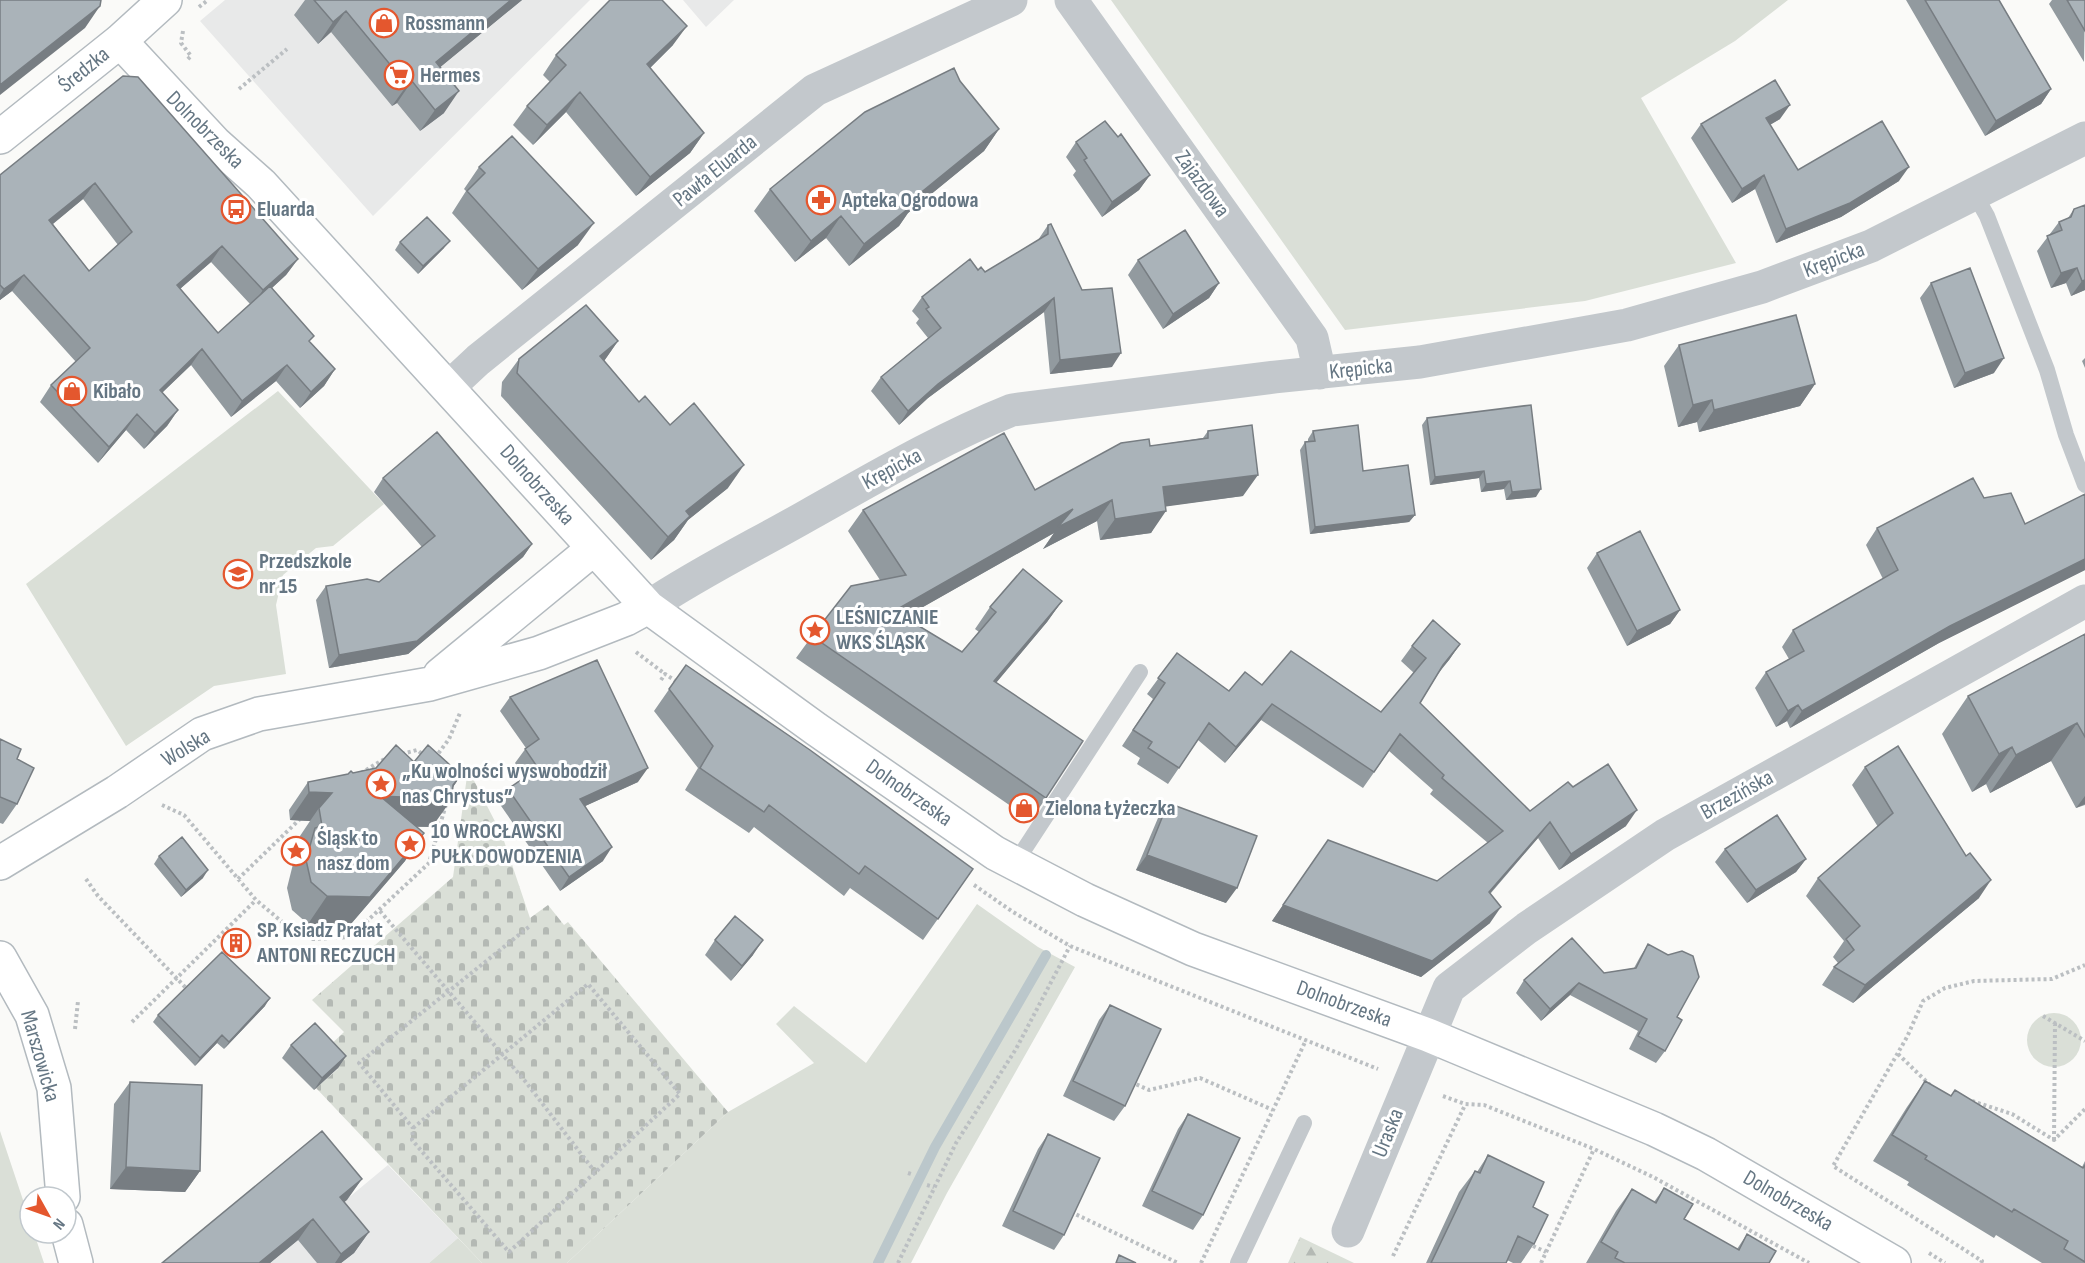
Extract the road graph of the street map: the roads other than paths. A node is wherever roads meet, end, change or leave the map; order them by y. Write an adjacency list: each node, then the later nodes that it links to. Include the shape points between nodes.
1 (1011, 0): 9 (street, Pawła Eluarda, via 815,90)
2 (1071, 0): 8 (street, Zajazdowa, via 1312,338)
3 (175, 10): 4 (street, Średzka)
4 (120, 41): 5 (street, Średzka); 9 (street, Dolnobrzeska, via 215,143 261,184)
5 (0, 137)
6 (2085, 138): 7 (street, Krępicka)
7 (1974, 193): 8 (street, Krępicka, via 1871,246 1695,308 1628,326 1527,345); 10 (lane, via 1987,216 2047,370)
8 (1320, 373): 13 (street, Krępicka, via 1012,410 977,424 875,478 697,574)
9 (448, 388): 11 (street, Dolnobrzeska)
10 (2085, 485)
11 (593, 549): 13 (street, Dolnobrzeska); 15 (street, Wolska)
12 (2085, 601): 19 (street, Brzezińska, via 1665,835 1449,988)
13 (648, 606): 15 (street, Wolska, via 564,645); 17 (street, Dolnobrzeska)
14 (1140, 672): 17 (lane, via 1083,746)
15 (430, 684): 16 (street, Wolska, via 259,714 202,734 117,792)
16 (0, 863)
17 (1014, 865): 19 (street, Dolnobrzeska, via 1193,949)
18 (0, 958): 21 (street, Marszowicka, via 32,1015 54,1088)
19 (1428, 1035): 22 (street, Uraska); 26 (street, Dolnobrzeska, via 1706,1154)
20 (1304, 1123): 25 (lane)
21 (62, 1185)
22 (1348, 1231)
23 (71, 1245): 24 (street)
24 (76, 1263)
25 (1238, 1263)
26 (1894, 1263)

